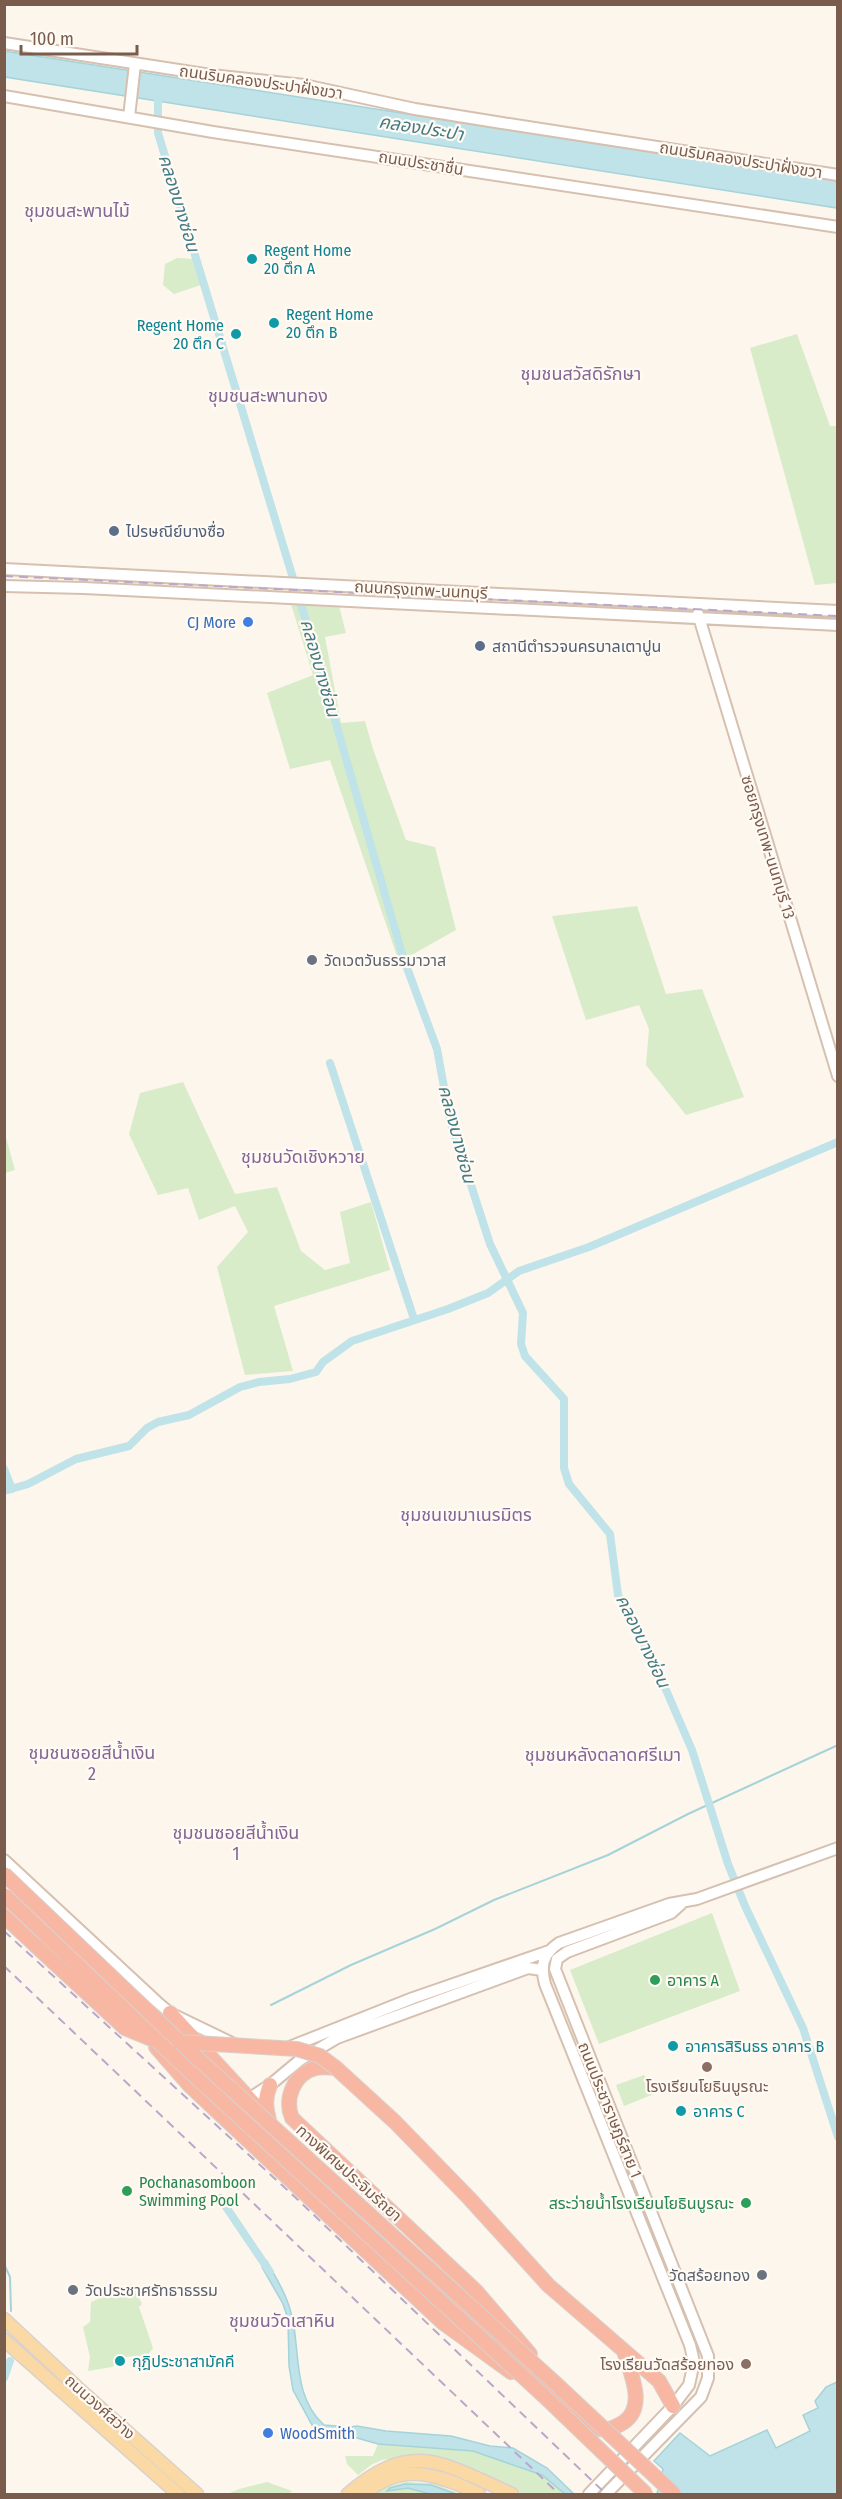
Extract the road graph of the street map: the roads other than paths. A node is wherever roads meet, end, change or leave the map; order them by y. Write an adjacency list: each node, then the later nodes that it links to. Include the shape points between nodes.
1 (4, 43): 2 (main road, ถนนริมคลองประปาฝั่งขวา)
2 (135, 67): 4 (main road); 5 (main road, ถนนริมคลองประปาฝั่งขวา, via 304,85 415,109)
3 (4, 96): 4 (main road, ถนนประชาชื่น)
4 (129, 117): 6 (main road, ถนนประชาชื่น)
5 (837, 175)
6 (837, 227)
7 (4, 569): 8 (main road, ถนนกรุงเทพ-นนทบุรี)
8 (17, 570): 10 (main road); 11 (main road, ถนนกรุงเทพ-นนทบุรี)
9 (4, 586): 10 (main road, ถนนกรุงเทพ-นนทบุรี)
10 (18, 587): 13 (main road, ถนนกรุงเทพ-นนทบุรี)
11 (440, 592): 12 (main road, ถนนกรุงเทพ-นนทบุรี); 13 (main road)
12 (698, 604): 14 (main road, ถนนกรุงเทพ-นนทบุรี); 15 (main road, ซอยกรุงเทพ-นนทบุรี 13)
13 (442, 606): 15 (main road, ถนนกรุงเทพ-นนทบุรี)
14 (837, 611)
15 (698, 618): 16 (main road, ถนนกรุงเทพ-นนทบุรี); 17 (main road, ซอยกรุงเทพ-นนทบุรี 13)
16 (837, 625)
17 (837, 1076)
18 (837, 1848): 23 (main road, ถนนประชาราษฎร์สาย 1)
19 (4, 1860): 29 (main road, ถนนประชาราษฎร์สาย 1)
20 (4, 1874): 41 (highway, ทางพิเศษประจิมรัถยา, bridge, via 196,2057)
21 (4, 1886): 26 (main road)
22 (4, 1895): 42 (highway, ทางพิเศษประจิมรัถยา, bridge)
23 (681, 1904): 25 (main road, ถนนประชาราษฎร์สาย 1, via 669,1904 560,1943); 34 (main road, ถนนประชาราษฎร์สาย 1, via 671,1913 567,1952 558,1959 555,1969)
24 (4, 1916): 30 (highway, bridge, via 115,2020 137,2034 173,2042 297,2049 320,2056)
25 (549, 1951): 27 (main road); 28 (main road, ถนนประชาราษฎร์สาย 1)
26 (75, 1952): 32 (main road, via 209,2080 228,2094); 42 (highway, bridge, via 190,2086 442,2322)
27 (542, 1970): 28 (main road, ถนนประชาราษฎร์สาย 1, via 528,1968); 35 (main road, ถนนประชาราษฎร์สาย 1)
28 (489, 1977): 29 (main road, ถนนประชาราษฎร์สาย 1, via 271,2052 248,2050); 31 (main road, ถนนประชาราษฎร์สาย 1, via 337,2038 300,2060)
29 (170, 2013): 32 (highway)
30 (336, 2068): 40 (highway, via 469,2198 548,2285); 41 (highway, bridge, via 316,2068 295,2084 288,2098 292,2118 476,2291)
31 (270, 2085): 32 (main road, ถนนประชาราษฎร์สาย 1); 33 (highway, via 265,2107)
32 (250, 2098): 33 (highway)
33 (270, 2124): 40 (highway, via 311,2172 593,2428 606,2431 618,2426 631,2417 636,2407)
34 (642, 2190): 35 (main road, via 637,2197); 36 (main road, ถนนประชาราษฎร์สาย 1)
35 (630, 2196): 37 (main road, ถนนประชาราษฎร์สาย 1)
36 (652, 2213): 37 (main road, via 644,2212); 51 (main road, ถนนประชาราษฎร์สาย 1, via 709,2366 705,2389)
37 (639, 2219): 43 (main road, ถนนประชาราษฎร์สาย 1, via 693,2353 692,2379)
38 (4, 2319): 45 (main road, ถนนวงศ์สว่าง)
39 (4, 2340): 44 (main road, ถนนวงศ์สว่าง)
40 (624, 2351): 43 (highway, via 659,2381)
41 (554, 2382): 53 (highway, ทางพิเศษประจิมรัถยา, bridge)
42 (543, 2396): 52 (highway, ทางพิเศษประจิมรัถยา, bridge)
43 (671, 2408): 50 (main road, ถนนประชาราษฎร์สาย 1)
44 (178, 2494)
45 (196, 2494)
46 (348, 2494): 49 (main road, via 382,2468 417,2461 434,2462)
47 (364, 2494): 48 (main road, via 387,2479 419,2473)
48 (479, 2494)
49 (512, 2494)
50 (589, 2494)
51 (606, 2494)
52 (646, 2494)
53 (674, 2494)

